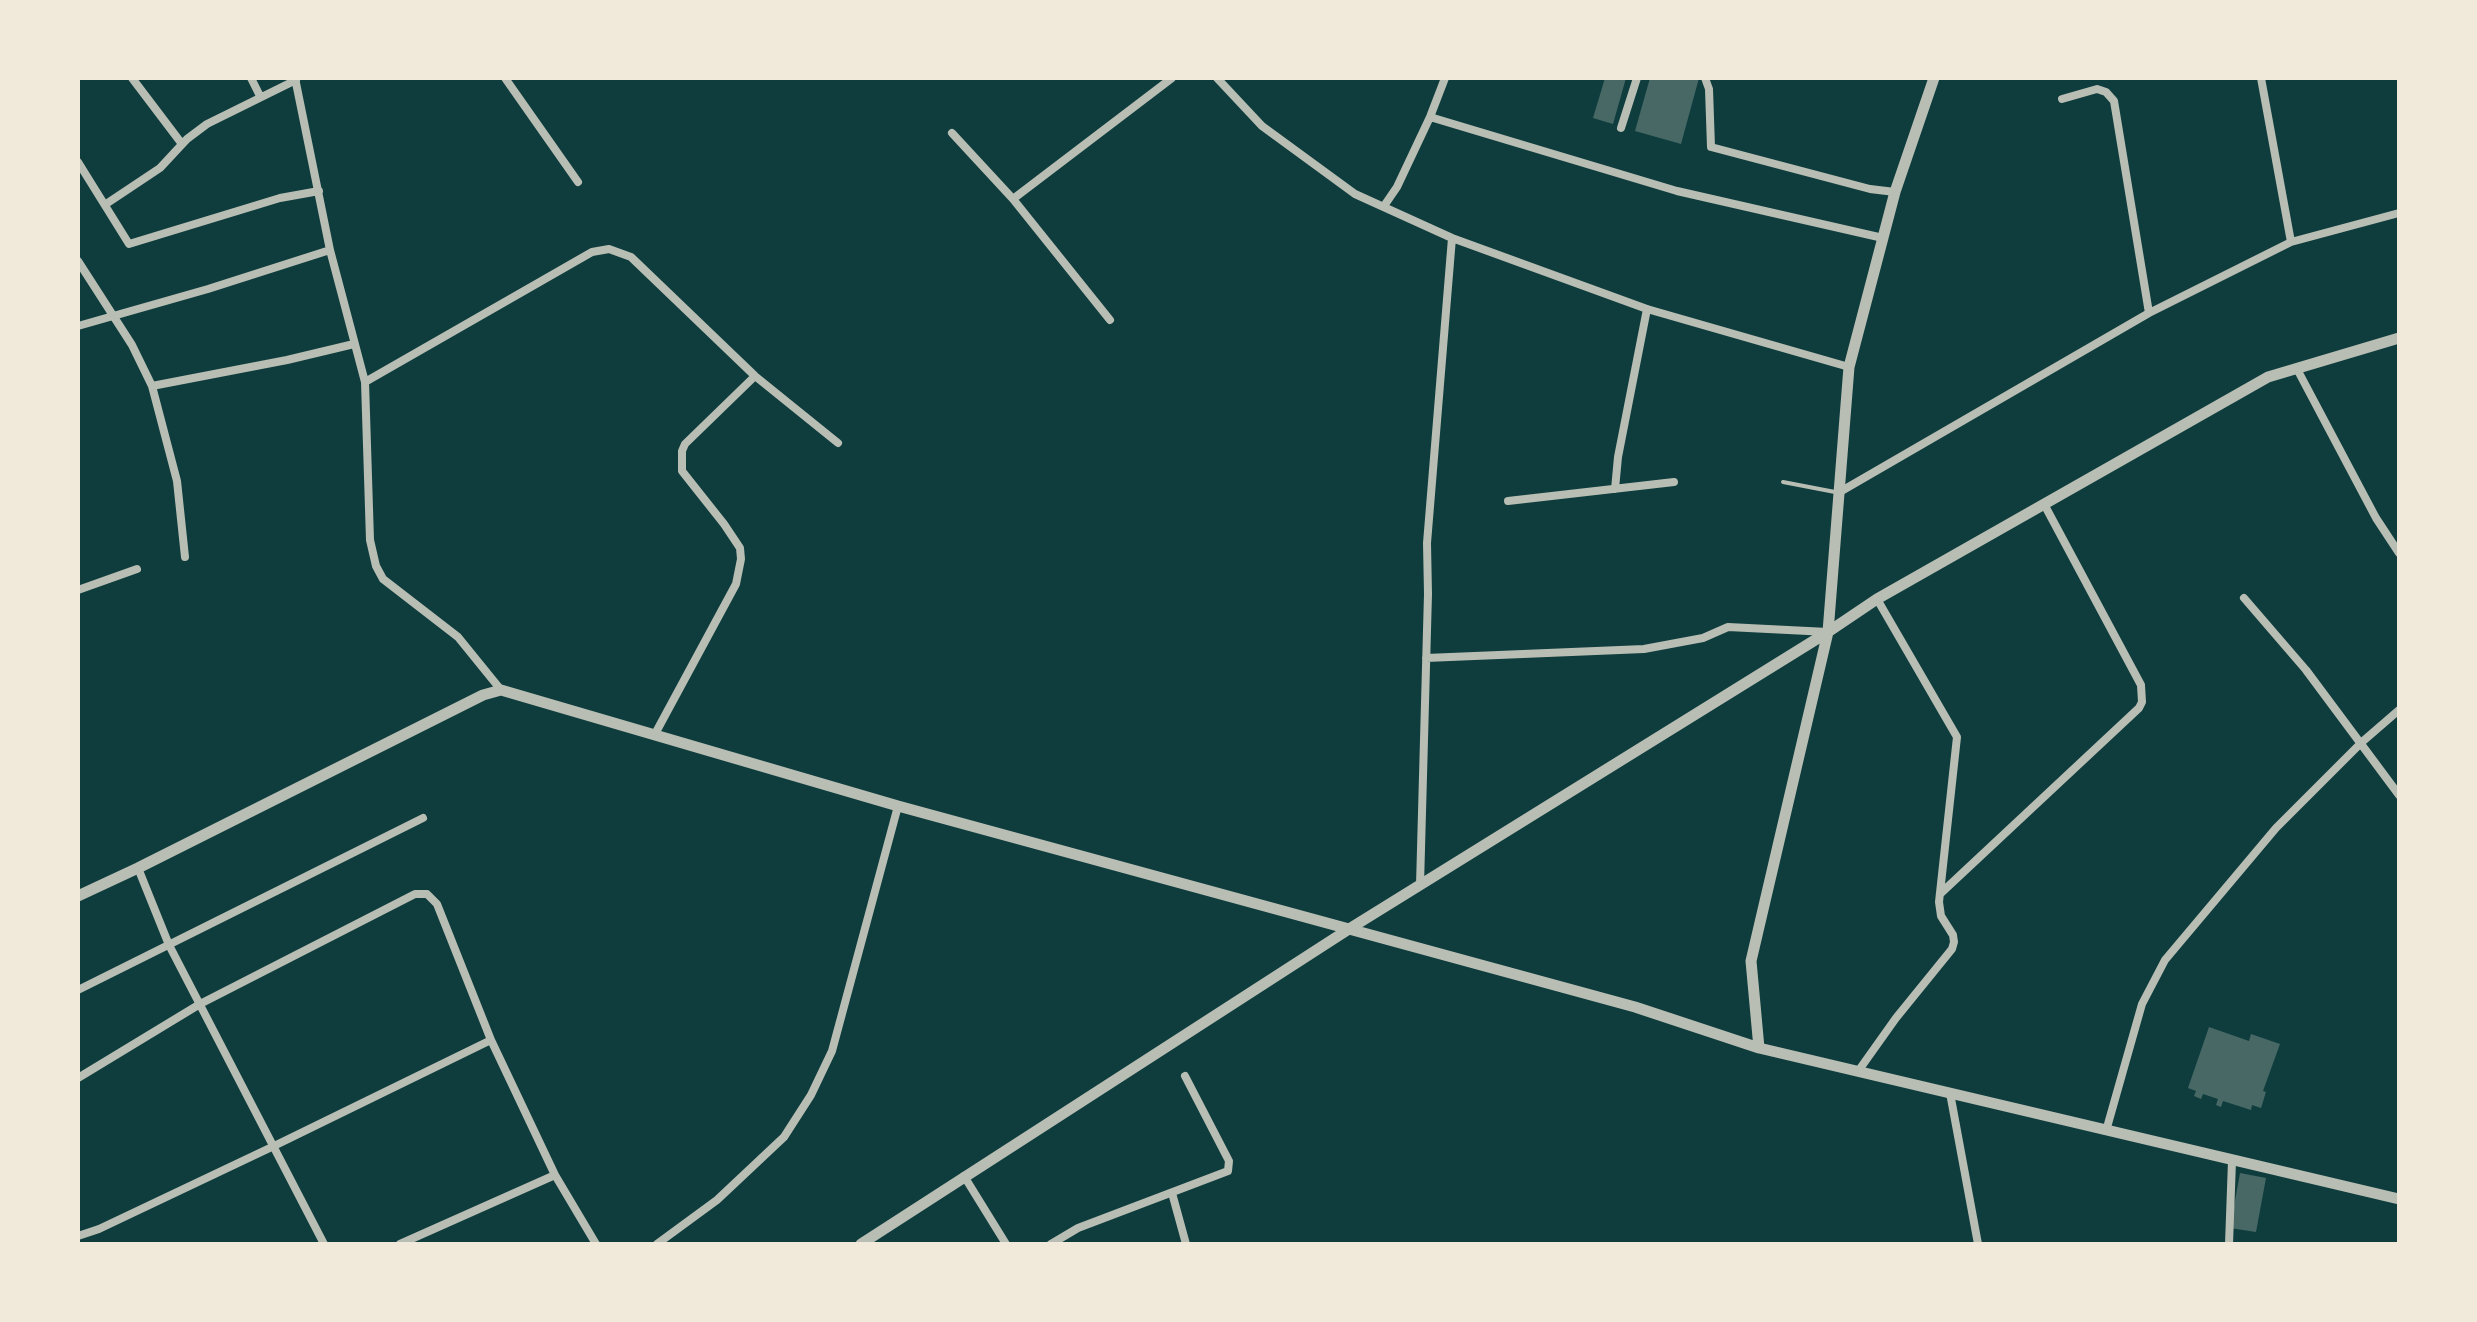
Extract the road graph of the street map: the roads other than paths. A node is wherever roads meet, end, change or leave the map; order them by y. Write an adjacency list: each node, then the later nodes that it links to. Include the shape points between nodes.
1 (132, 78): 17 (street)
2 (251, 78): 12 (street)
3 (505, 78): 19 (street)
4 (1172, 78): 22 (street)
5 (1217, 78): 24 (street, via 1262,126 1355,194)
6 (1445, 78): 14 (street)
7 (1637, 78): 15 (street)
8 (1705, 78): 21 (street, via 1711,147)
9 (1934, 78): 21 (street)
10 (2261, 78): 28 (street)
11 (296, 79): 12 (street); 20 (street)
12 (260, 96): 17 (street)
13 (2062, 99): 32 (street, via 2097,89 2114,101)
14 (1430, 117): 24 (street); 27 (street, via 1677,191)
15 (1621, 128)
16 (952, 133): 22 (street)
17 (182, 144): 23 (street, via 160,168)
18 (78, 162): 23 (street)
19 (578, 182)
20 (319, 191): 23 (street, via 280,198 134,244 126,241); 29 (street)
21 (1895, 192): 27 (street)
22 (1013, 199): 34 (street)
23 (106, 204)
24 (1384, 206): 26 (street)
25 (2399, 213): 28 (street)
26 (1452, 238): 31 (street); 57 (street, via 1427,543)
27 (1883, 238): 38 (street)
28 (2291, 242): 32 (street)
29 (330, 250): 33 (street); 37 (street)
30 (78, 261): 33 (street)
31 (1647, 309): 38 (street); 46 (street)
32 (2149, 313): 47 (street)
33 (114, 315): 35 (street); 42 (street)
34 (1110, 320)
35 (78, 326)
36 (2399, 338): 39 (street)
37 (354, 344): 41 (street); 42 (street)
38 (1849, 367): 47 (street)
39 (2297, 369): 49 (street, via 2268,377); 50 (street)
40 (755, 376): 41 (street, via 631,257 599,249); 43 (street); 60 (street, via 682,451 682,471 732,536 741,559 736,584)
41 (365, 382): 58 (street, via 370,540 379,572 458,637)
42 (152, 386): 51 (street, via 177,481)
43 (838, 443)
44 (1674, 482): 46 (street)
45 (1783, 482): 47 (lane)
46 (1615, 489): 48 (street)
47 (1838, 493): 56 (street)
48 (1508, 501)
49 (2044, 504): 55 (street); 67 (street, via 2141,685 2142,702)
50 (2399, 553)
51 (185, 557)
52 (137, 569): 53 (street)
53 (78, 590)
54 (2244, 598): 61 (street)
55 (1877, 599): 56 (street); 67 (street, via 1957,737)
56 (1828, 632): 57 (street, via 1728,627 1703,638 1644,649); 66 (street); 74 (street, via 1751,961)
57 (1426, 658): 66 (street)
58 (501, 690): 60 (street); 65 (street, via 469,701)
59 (2399, 710): 61 (street)
60 (655, 734): 63 (street)
61 (2362, 742): 62 (street); 79 (street, via 2276,828 2165,960 2142,1004)
62 (2399, 795)
63 (898, 806): 69 (street); 90 (street, via 832,1051 811,1095 784,1137 717,1200)
64 (423, 818): 70 (street)
65 (138, 868): 68 (street); 70 (street)
66 (1420, 885): 69 (street)
67 (1939, 895): 75 (street, via 1940,913 1954,946)
68 (78, 896)
69 (1349, 929): 74 (street, via 1635,1007); 83 (street)
70 (169, 945): 71 (street); 72 (street)
71 (78, 990)
72 (200, 1004): 73 (street, via 421,893 437,904); 77 (street); 80 (street)
73 (491, 1040): 80 (street); 82 (street)
74 (1759, 1048): 75 (street)
75 (1859, 1070): 78 (street)
76 (1185, 1076): 84 (street, via 1230,1164 1225,1174)
77 (78, 1078)
78 (1950, 1093): 79 (street); 95 (street)
79 (2106, 1131): 81 (street)
80 (274, 1146): 86 (street); 87 (street)
81 (2232, 1161): 85 (street); 96 (street)
82 (555, 1175): 88 (street); 89 (street)
83 (964, 1176): 91 (street); 92 (street)
84 (1172, 1193): 93 (street, via 1078,1228); 94 (street)
85 (2399, 1199)
86 (78, 1236)
87 (324, 1244)
88 (400, 1244)
89 (596, 1244)
90 (657, 1244)
91 (861, 1244)
92 (1006, 1244)
93 (1051, 1244)
94 (1186, 1244)
95 (1978, 1244)
96 (2229, 1244)

